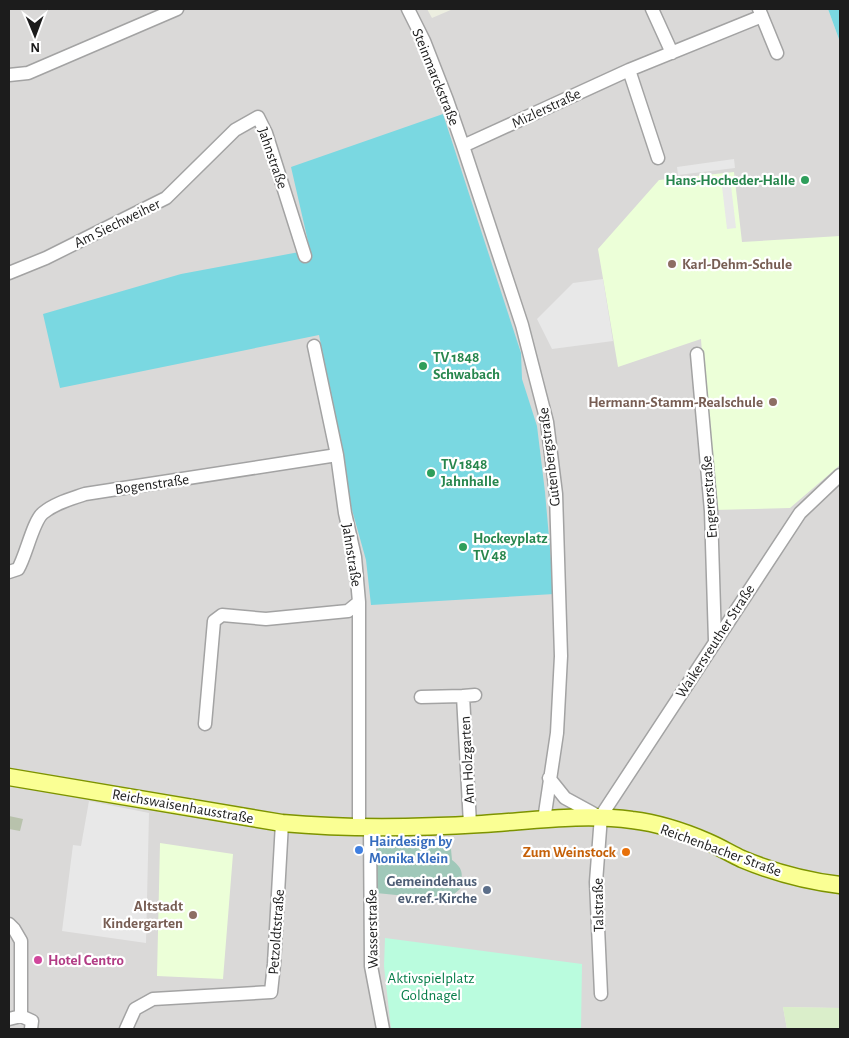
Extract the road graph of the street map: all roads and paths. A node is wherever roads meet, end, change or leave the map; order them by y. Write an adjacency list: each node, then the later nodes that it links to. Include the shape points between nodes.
1 (177, 9): 8 (street, via 28,72)
2 (408, 9): 10 (street, Steinmarckstraße, via 441,83)
3 (652, 9): 5 (street)
4 (760, 12): 5 (street, Mizlerstraße); 6 (street, Mizlerstraße)
5 (672, 53): 7 (street, Mizlerstraße)
6 (777, 53)
7 (629, 70): 10 (street, Mizlerstraße); 11 (street)
8 (9, 75)
9 (258, 117): 12 (street, Jahnstraße); 13 (street, Am Siechweiher, via 235,130 166,198 46,258)
10 (463, 146): 24 (street, Gutenbergstraße, via 522,325 547,422 556,494 562,656 557,733)
11 (658, 158)
12 (305, 256)
13 (9, 272)
14 (314, 346): 16 (street, Jahnstraße)
15 (697, 354): 20 (street, Engererstraße, via 712,510)
16 (337, 455): 18 (street, Bogenstraße, via 85,494 60,502 42,513 23,562 18,569); 19 (street, Jahnstraße, via 355,557)
17 (840, 474): 20 (street, Waikersreuther Straße, via 800,513)
18 (9, 572)
19 (359, 602): 22 (street, Jahnstraße, via 348,611 266,619 222,615 214,621); 29 (street)
20 (715, 641): 25 (street, Waikersreuther Straße)
21 (421, 696): 28 (street, Am Holzgarten, via 469,695)
22 (205, 724)
23 (9, 777): 27 (main road, Reichswaisenhausstraße)
24 (549, 778): 25 (street, via 565,798); 26 (street, Gutenbergstraße)
25 (600, 816): 26 (main road, Reichswaisenhausstraße); 30 (main road, Reichenbacher Straße, via 668,828 790,876); 32 (street, Talstraße, via 596,882)
26 (544, 820): 28 (main road, Reichswaisenhausstraße)
27 (282, 823): 29 (main road, Reichswaisenhausstraße); 35 (street, Petzoldtstraße, via 271,992 153,999 135,1009)
28 (470, 824): 29 (main road, Reichswaisenhausstraße)
29 (365, 828): 36 (street, Wasserstraße, via 371,966)
30 (840, 885)
31 (9, 924): 33 (street, via 21,941)
32 (601, 994)
33 (15, 1017): 34 (street, via 32,1021)
34 (31, 1029)
35 (126, 1029)
36 (383, 1029)

